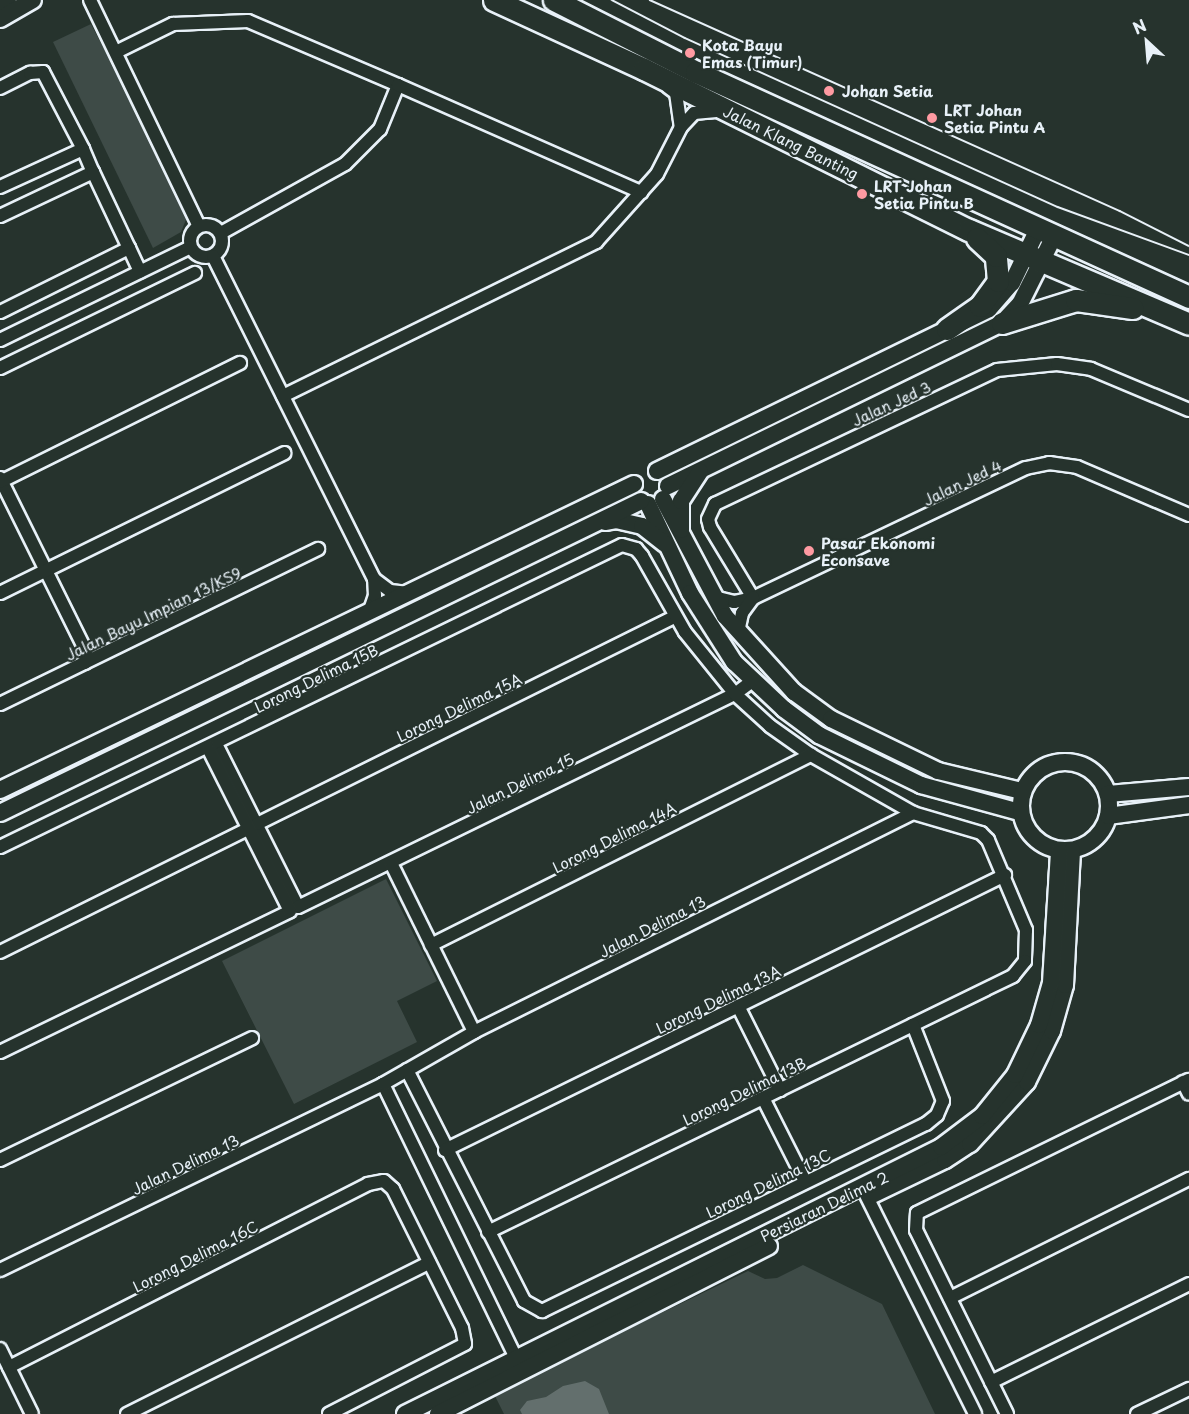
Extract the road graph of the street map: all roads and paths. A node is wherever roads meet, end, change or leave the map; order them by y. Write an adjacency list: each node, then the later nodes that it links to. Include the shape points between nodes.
1 (8, 0): 6 (street)
2 (33, 0): 7 (street)
3 (90, 0): 8 (street)
4 (494, 0): 9 (highway, Jalan Klang Banting)
5 (554, 0): 22 (highway, Jalan Klang Banting, via 696,72)
6 (0, 4)
7 (0, 19)
8 (116, 52): 10 (street, via 173,24 248,21); 19 (street)
9 (644, 69): 12 (highway, Jalan Klang Banting); 13 (street, via 676,93)
10 (398, 86): 17 (street); 21 (street, via 380,129 345,164)
11 (0, 88): 14 (street, via 30,73 43,72)
12 (739, 116): 13 (street, via 716,110 694,113); 20 (highway, Jalan Klang Banting)
13 (681, 126): 17 (street, via 657,174)
14 (83, 149): 15 (street); 16 (street)
15 (93, 172): 18 (street); 24 (street)
16 (0, 188)
17 (642, 192): 37 (street, via 596,242)
18 (0, 216)
19 (199, 226): 21 (street, via 209,225); 23 (street, via 192,232)
20 (969, 230): 26 (highway, Jalan Klang Banting); 33 (highway, via 996,256 998,281 980,306)
21 (221, 233): 25 (street, via 220,249)
22 (1046, 233): 26 (street); 29 (highway, Jalan Klang Banting)
23 (191, 247): 25 (street, via 198,255); 27 (street)
24 (129, 248): 27 (street); 30 (street)
25 (213, 256): 37 (street)
26 (1034, 257): 31 (highway, Jalan Klang Banting); 32 (street, via 1020,304); 33 (street, via 1000,300)
27 (140, 272): 34 (street)
28 (195, 273): 36 (street)
29 (1189, 297)
30 (0, 312)
31 (1184, 322): 32 (highway, via 1076,300)
32 (1002, 323): 40 (street)
33 (947, 329): 41 (street)
34 (0, 340)
35 (240, 363): 42 (street)
36 (0, 368)
37 (283, 396): 50 (street)
38 (1189, 410): 54 (street, Jalan Jed 3, via 1091,369 1047,364 997,370 715,504 708,519 710,527)
39 (285, 453): 49 (street)
40 (707, 464): 43 (street); 46 (street, via 681,501)
41 (657, 471): 43 (street); 43 (street, via 643,472)
42 (0, 480): 49 (street)
43 (648, 493): 45 (street); 46 (street); 47 (street); 52 (street)
44 (1189, 515): 54 (street, Jalan Jed 4, via 1077,467 1049,463 1026,468)
45 (592, 525): 47 (street, via 627,521 642,526); 72 (street)
46 (682, 536): 53 (street)
47 (669, 547): 61 (street, via 690,593 734,662)
48 (318, 549): 59 (street, Jalan Bayu Impian 13/KS9)
49 (45, 572): 51 (street); 59 (street, via 86,651)
50 (374, 579): 52 (street, via 390,591); 55 (street, via 375,596)
51 (0, 593)
52 (411, 593): 55 (street)
53 (714, 597): 54 (street, Jalan Jed 4, via 734,602); 57 (street)
54 (753, 598): 57 (street, via 742,613)
55 (369, 613): 67 (street)
56 (674, 618): 62 (street); 64 (street, Lorong Delima 15B, via 642,556 629,546 616,546); 75 (street, Lorong Delima 15A)
57 (738, 632): 58 (street)
58 (759, 655): 60 (street); 61 (street)
59 (85, 663): 63 (street, Jalan Bayu Impian 13/KS9)
60 (777, 674): 61 (street); 68 (street, via 831,719 901,754 939,771)
61 (753, 681): 62 (street, Jalan Delima 15); 71 (street, via 819,735 921,785)
62 (735, 694): 65 (street); 78 (street, Jalan Delima 15)
63 (0, 704)
64 (212, 746): 75 (street); 76 (street, Lorong Delima 15B)
65 (811, 755): 73 (street); 81 (street, Lorong Delima 14A)
66 (1189, 787): 69 (street)
67 (0, 790)
68 (1022, 791): 69 (street, via 1037,771 1060,762 1086,767 1103,783); 71 (street)
69 (1108, 794): 74 (street)
70 (1189, 805): 74 (street)
71 (1020, 812): 77 (street, via 1033,838)
72 (0, 813)
73 (913, 813): 79 (street, via 981,833); 85 (street, Jalan Delima 13)
74 (1108, 816): 77 (street, via 1095,838)
75 (253, 826): 80 (street); 82 (street, Lorong Delima 15A)
76 (0, 847)
77 (1066, 850): 98 (street, Persiaran Delima 2, via 1065,985 1052,1031 1027,1082 970,1144 945,1160)
78 (391, 863): 80 (street, Jalan Delima 15); 81 (street)
79 (1005, 875): 83 (street, Lorong Delima 13A); 84 (street, Lorong Delima 13B, via 1028,941 1025,962 1013,976)
80 (294, 909): 87 (street, Jalan Delima 15)
81 (431, 945): 85 (street)
82 (0, 952)
83 (738, 1006): 91 (street); 94 (street, Lorong Delima 13A)
84 (913, 1025): 91 (street, Lorong Delima 13B); 97 (street, Lorong Delima 13C, via 940,1088 943,1101 936,1115 926,1124)
85 (474, 1032): 88 (street, Jalan Delima 13)
86 (252, 1038): 95 (street)
87 (0, 1052)
88 (407, 1070): 90 (street, Jalan Delima 13); 94 (street)
89 (1186, 1081): 92 (street); 103 (street, via 917,1213 916,1230)
90 (383, 1084): 101 (street, Jalan Delima 13); 105 (street)
91 (780, 1090): 93 (street, Lorong Delima 13B)
92 (1189, 1094)
93 (764, 1098): 97 (street); 99 (street, Lorong Delima 13B)
94 (445, 1150): 99 (street)
95 (0, 1160)
96 (1189, 1179): 103 (street)
97 (805, 1181): 99 (street, Lorong Delima 13C, via 542,1311 524,1301)
98 (865, 1192): 105 (street, Persiaran Delima 2); 114 (street)
99 (488, 1232)
100 (429, 1263): 106 (street, Lorong Delima 16C, via 393,1189 384,1181 374,1182); 110 (street); 111 (street, via 465,1335 465,1344)
101 (0, 1270)
102 (1189, 1284): 107 (street)
103 (950, 1298): 107 (street)
104 (0, 1349): 106 (street)
105 (519, 1365): 112 (street, Persiaran Delima 2); 113 (street, Persiaran Delima 2)
106 (9, 1367): 109 (street)
107 (991, 1382): 115 (street)
108 (1189, 1389): 116 (street)
109 (32, 1414)
110 (127, 1414)
111 (329, 1414)
112 (405, 1414)
113 (438, 1414)
114 (975, 1414)
115 (1007, 1414)
116 (1137, 1414)

